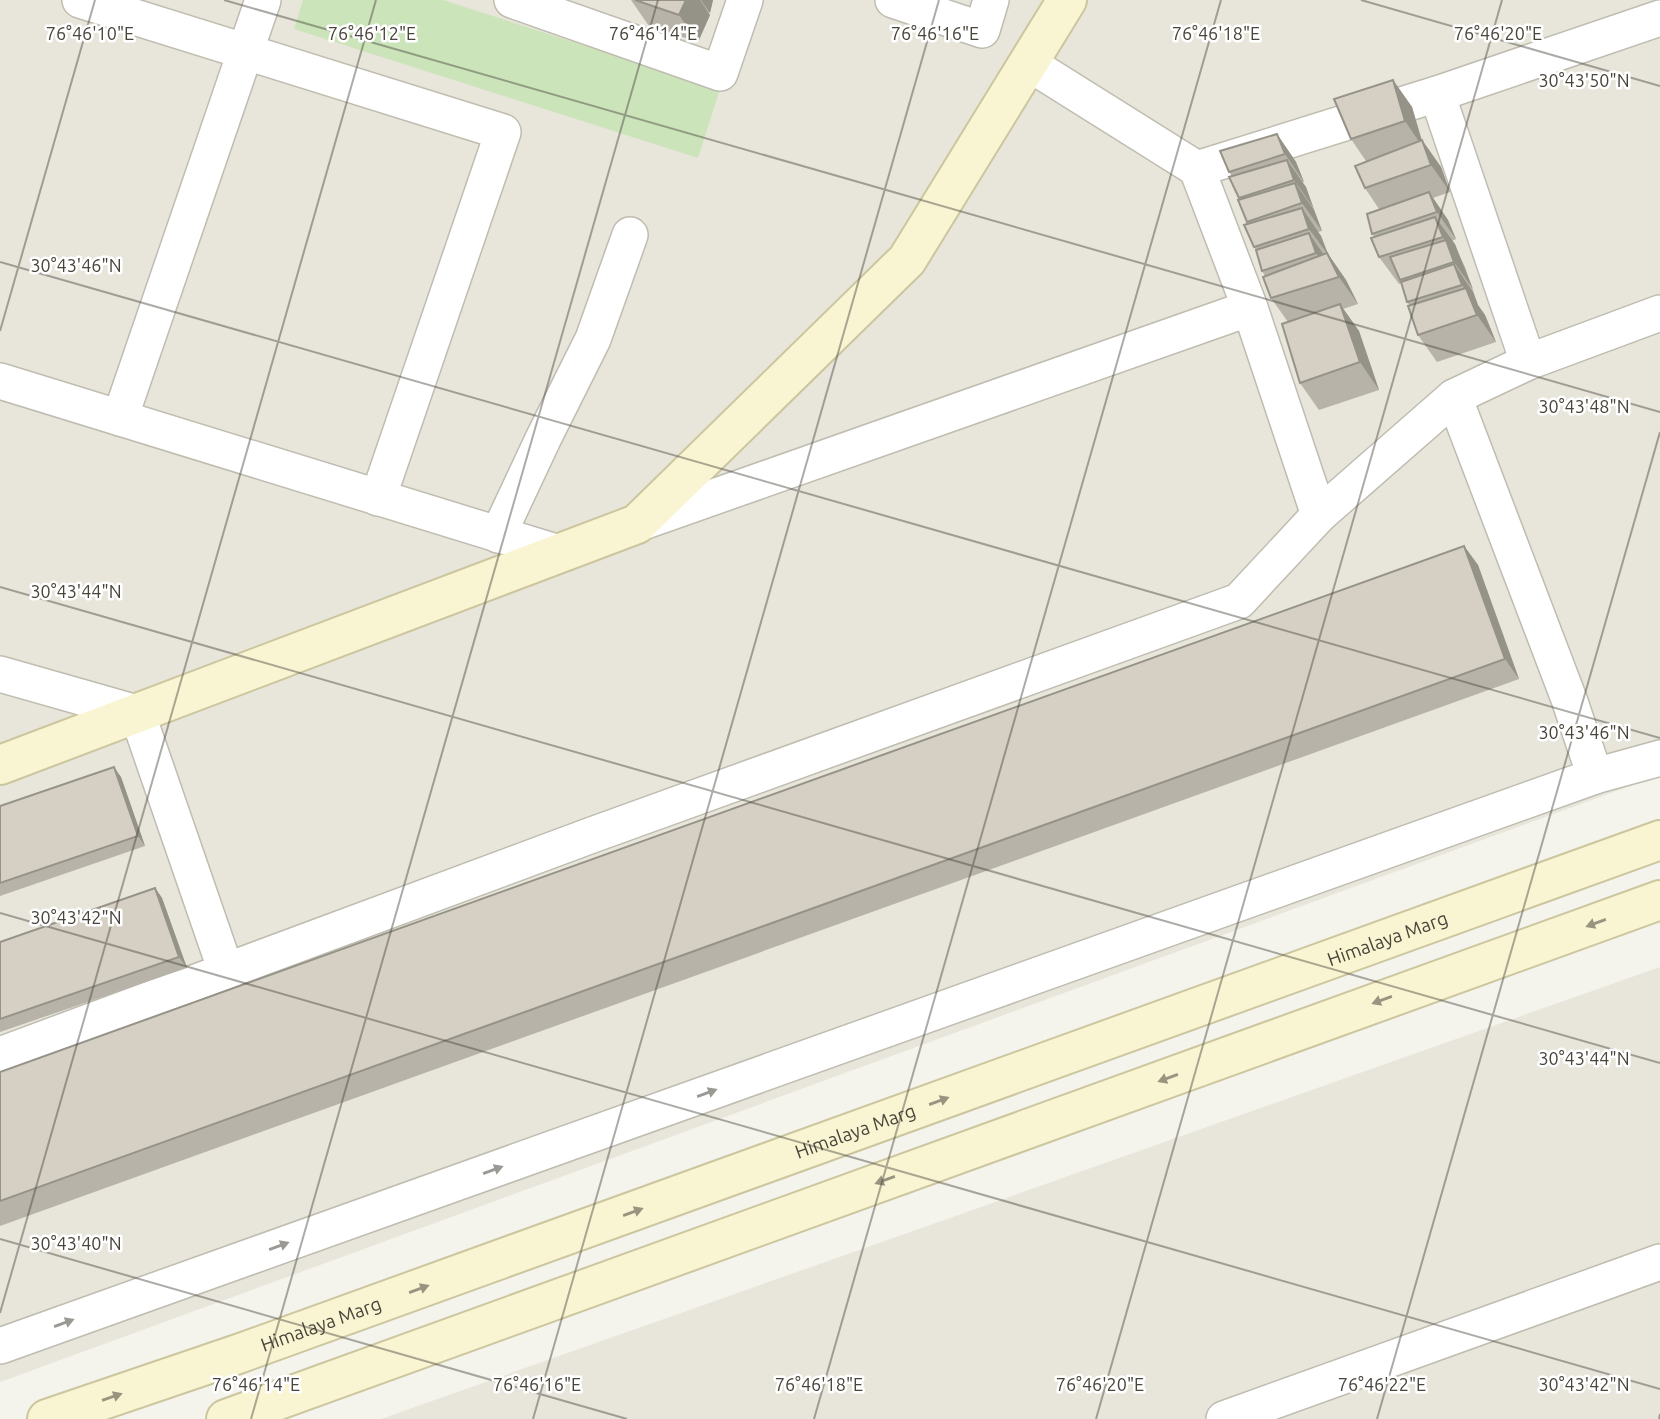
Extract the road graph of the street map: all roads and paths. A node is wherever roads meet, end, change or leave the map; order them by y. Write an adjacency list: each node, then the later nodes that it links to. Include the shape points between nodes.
1 (80, 0): 9 (street)
2 (263, 0): 9 (street)
3 (512, 0): 4 (street, via 720,73)
4 (745, 0)
5 (893, 0): 6 (street, via 982,30)
6 (991, 0)
7 (1067, 0): 10 (main road)
8 (1660, 18): 11 (street)
9 (245, 52): 19 (street); 20 (street, via 503,132)
10 (1028, 63): 12 (street); 22 (main road, via 907,260)
11 (1437, 94): 12 (street); 16 (street)
12 (1197, 169): 14 (street)
13 (630, 235): 23 (street, via 593,339)
14 (1250, 308): 21 (street); 22 (street)
15 (1660, 313): 16 (street)
16 (1528, 362): 18 (street)
17 (0, 381): 19 (street)
18 (1454, 397): 21 (street); 29 (street)
19 (120, 418): 20 (street)
20 (377, 498): 23 (street)
21 (1319, 514): 32 (street, via 1239,601)
22 (636, 524): 24 (main road)
23 (498, 535): 24 (street)
24 (559, 553): 26 (main road)
25 (0, 674): 26 (street)
26 (137, 713): 28 (main road); 32 (street)
27 (1660, 758): 29 (street)
28 (0, 765)
29 (1595, 776): 35 (street, one-way to 29)
30 (1660, 840): 36 (main road, Himalaya Marg, one-way to 30)
31 (1660, 900): 37 (main road, one-way to 37)
32 (226, 971): 33 (street)
33 (0, 1055)
34 (1660, 1262): 38 (street)
35 (0, 1346)
36 (47, 1419)
37 (226, 1419)
38 (1224, 1419)

